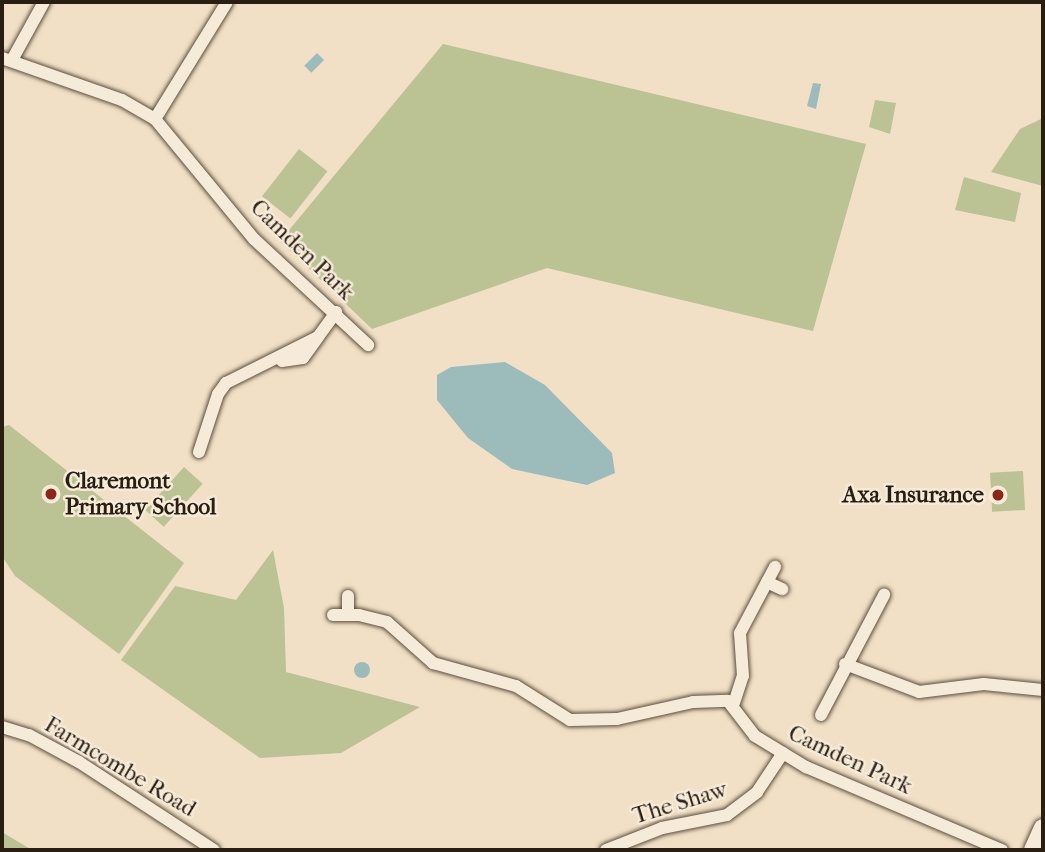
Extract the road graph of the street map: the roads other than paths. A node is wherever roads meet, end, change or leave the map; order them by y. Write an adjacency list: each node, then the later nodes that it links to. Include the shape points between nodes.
1 (44, 2): 3 (street)
2 (227, 2): 4 (street)
3 (7, 59): 4 (street, Camden Park, via 122,100)
4 (155, 119): 5 (street, Camden Park, via 254,239)
5 (336, 312): 6 (street, Camden Park); 7 (street, via 303,358 272,363 226,383 218,394)
6 (368, 345)
7 (199, 453)
8 (775, 567): 9 (street)
9 (767, 582): 10 (street); 17 (street, via 740,633 743,676)
10 (782, 589)
11 (884, 595): 15 (street, via 866,635)
12 (348, 596): 14 (street)
13 (332, 614): 14 (street)
14 (348, 614): 17 (street, via 387,622 433,663 516,686 570,720 617,719 710,700)
15 (845, 664): 16 (street, via 919,692 984,684); 18 (street)
16 (1043, 690)
17 (734, 703): 20 (street, Camden Park, via 755,736)
18 (821, 715)
19 (2, 727): 21 (street, Farmcombe Road, via 29,735 79,762)
20 (783, 753): 22 (street, The Shaw, via 743,806 727,815 652,831); 23 (street, Camden Park, via 840,784)
21 (214, 850)
22 (606, 850)
23 (1002, 850)

